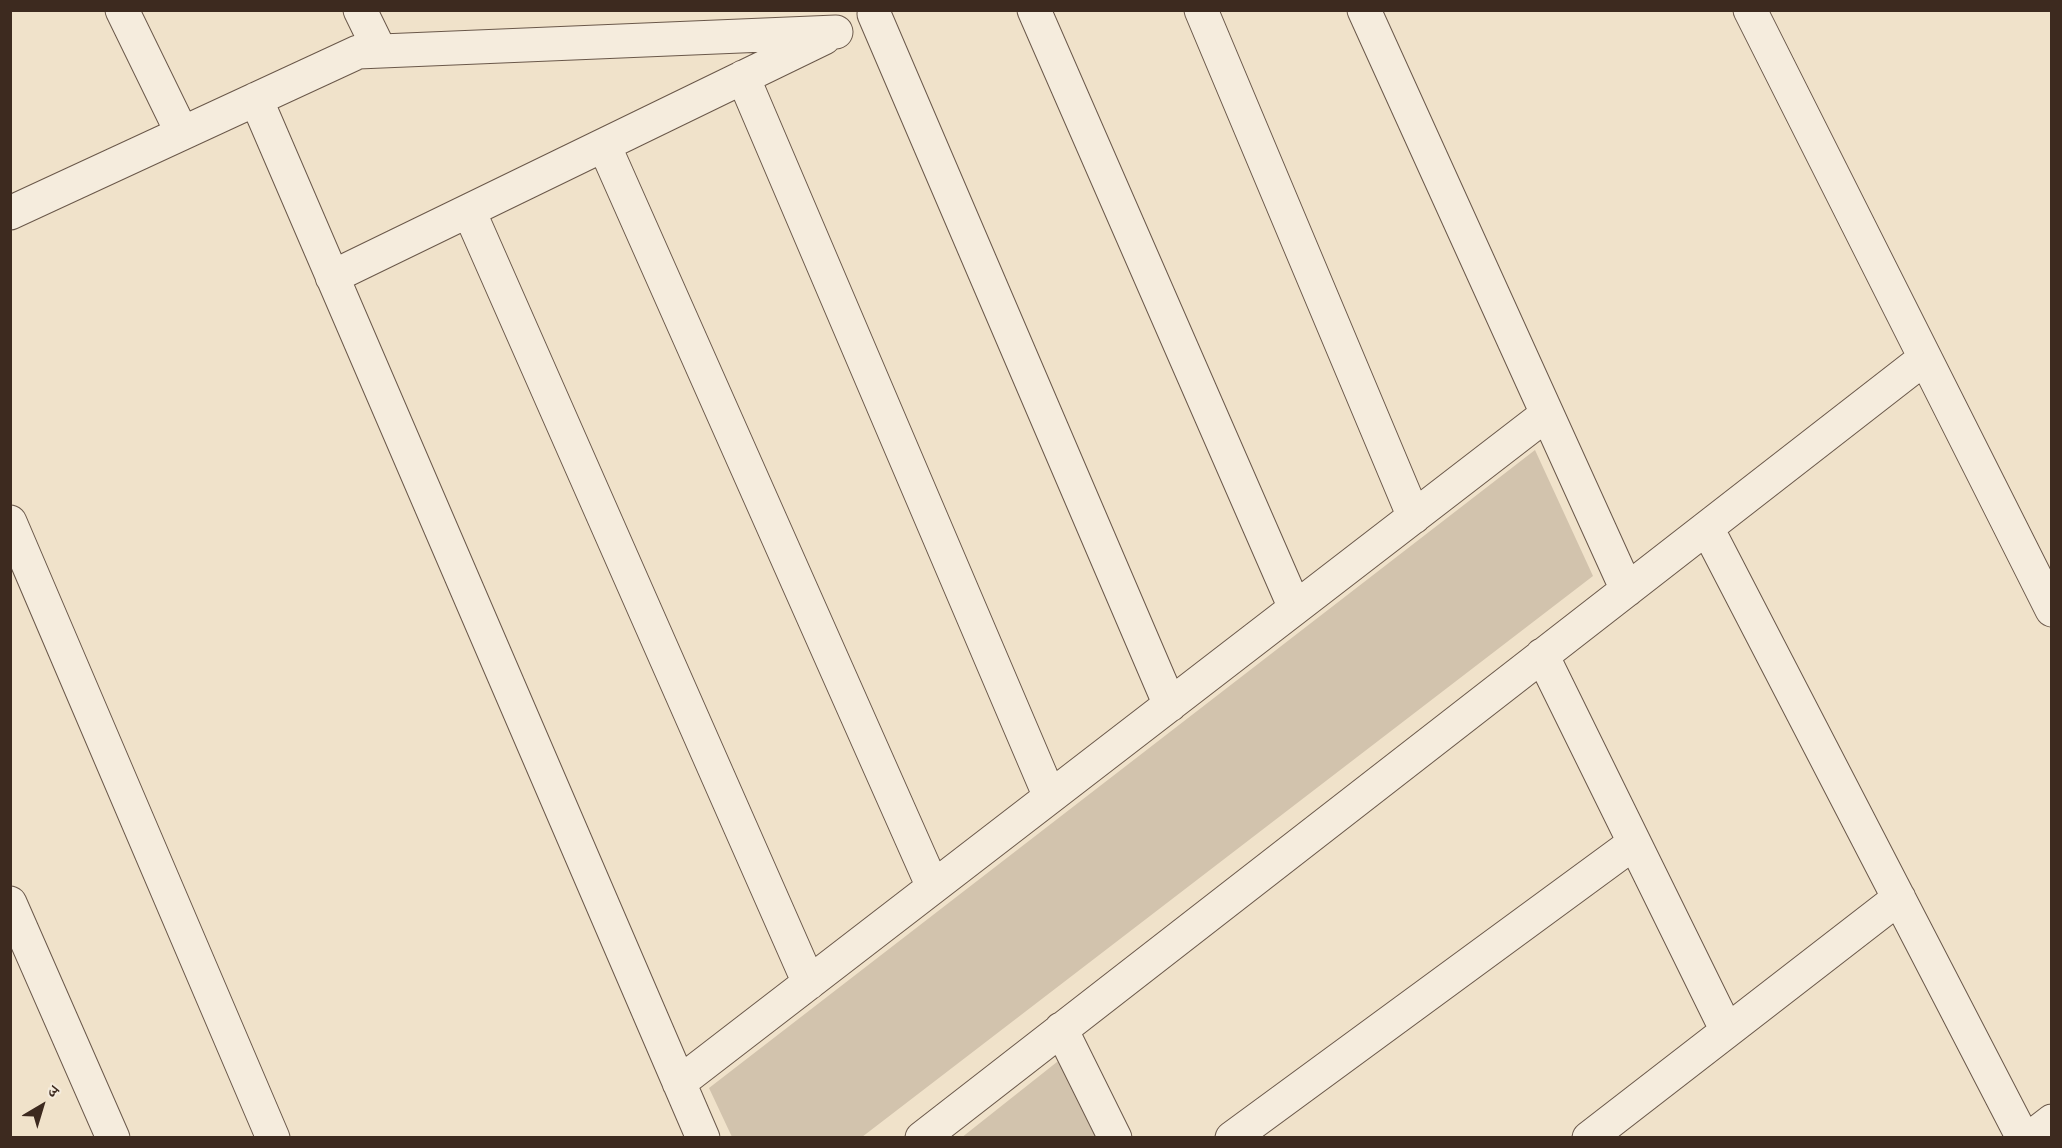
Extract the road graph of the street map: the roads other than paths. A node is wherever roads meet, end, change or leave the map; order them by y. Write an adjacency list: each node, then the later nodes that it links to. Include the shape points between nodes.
1 (122, 10): 12 (street)
2 (360, 10): 9 (street)
3 (1034, 10): 23 (street)
4 (1202, 10): 19 (street)
5 (1365, 10): 18 (street)
6 (1750, 10): 17 (street)
7 (878, 12): 8 (street); 26 (street)
8 (836, 32): 9 (street); 10 (street)
9 (380, 51): 11 (street, via 358,52)
10 (743, 77): 13 (street); 27 (street)
11 (256, 99): 12 (street); 16 (street)
12 (182, 133): 15 (street)
13 (604, 145): 14 (street); 29 (street)
14 (470, 211): 16 (street); 32 (street)
15 (10, 213)
16 (332, 278): 35 (street)
17 (1925, 358): 21 (street); 24 (street)
18 (1547, 414): 19 (street); 22 (street)
19 (1414, 517): 23 (street)
20 (10, 522): 38 (street)
21 (1707, 528): 22 (street); 30 (street)
22 (1627, 590): 25 (street)
23 (1296, 608): 26 (street)
24 (2052, 610)
25 (1542, 655): 28 (street); 33 (street)
26 (1170, 705): 27 (street)
27 (1050, 797): 29 (street)
28 (1634, 843): 34 (street); 42 (street)
29 (933, 887): 32 (street)
30 (1899, 898): 34 (street); 44 (street)
31 (10, 903): 37 (street)
32 (809, 983): 35 (street)
33 (1061, 1029): 40 (street); 41 (street)
34 (1727, 1031): 43 (street)
35 (679, 1083): 39 (street)
36 (2052, 1121): 45 (street)
37 (112, 1137)
38 (273, 1137)
39 (703, 1137)
40 (922, 1137)
41 (1115, 1137)
42 (1232, 1137)
43 (1589, 1137)
44 (2023, 1137)
45 (2030, 1137)

